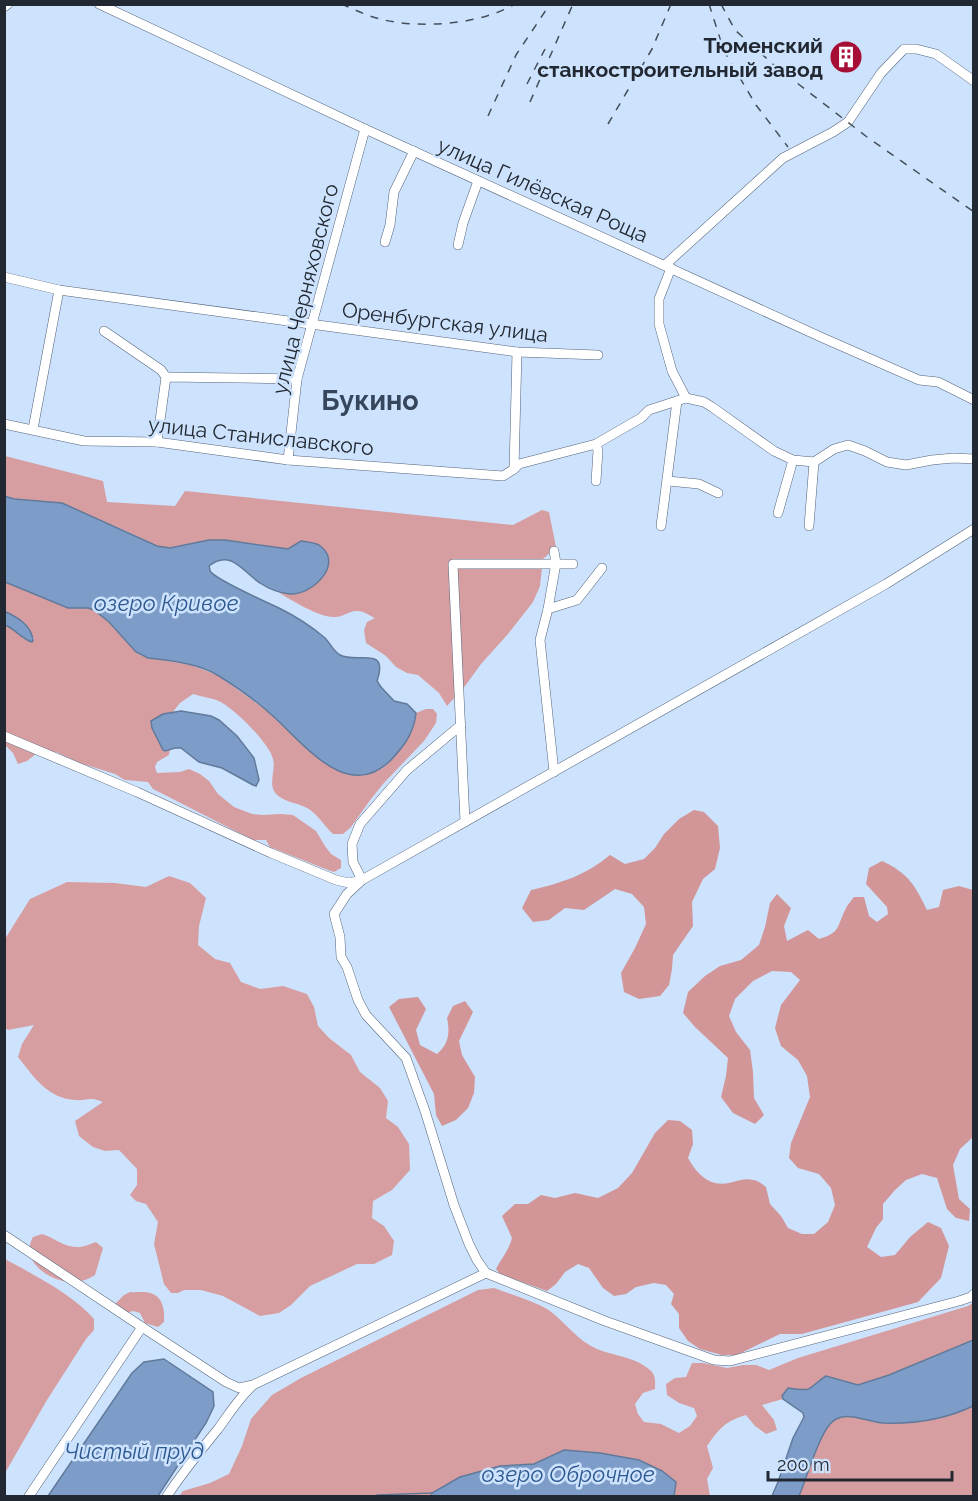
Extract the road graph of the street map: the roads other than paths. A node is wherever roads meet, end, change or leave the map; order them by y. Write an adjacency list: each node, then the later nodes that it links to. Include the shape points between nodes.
1 (99, 4): 3 (street, улица Гилёвская Роща)
2 (974, 81): 8 (street, via 936,54 904,49 848,122 783,158)
3 (365, 129): 4 (street, улица Гилёвская Роща); 11 (street, улица Черняховского)
4 (414, 151): 5 (street, улица Гилёвская Роща); 6 (street, via 394,192)
5 (478, 181): 7 (street); 8 (street, улица Гилёвская Роща)
6 (385, 242)
7 (458, 245)
8 (668, 267): 17 (street, via 659,299 659,324); 18 (street, улица Гилёвская Роща, via 897,371 938,382)
9 (4, 277): 10 (street, Оренбургская улица)
10 (59, 290): 11 (street, Оренбургская улица); 20 (street)
11 (311, 324): 13 (street, Оренбургская улица); 16 (street, улица Черняховского)
12 (104, 331): 15 (street)
13 (517, 352): 14 (street, Оренбургская улица); 27 (street)
14 (598, 355)
15 (166, 377): 16 (street); 21 (street)
16 (297, 379): 24 (street, улица Черняховского)
17 (681, 400): 22 (street, улица Станиславского, via 649,410); 25 (street, via 712,406 774,451); 29 (street)
18 (974, 400)
19 (4, 424): 20 (street, улица Станиславского)
20 (33, 429): 21 (street, улица Станиславского, via 84,441)
21 (156, 442): 24 (street, улица Станиславского)
22 (596, 444): 27 (street, улица Станиславского, via 519,464); 28 (street)
23 (974, 459): 26 (street, via 906,465 887,462 848,445)
24 (288, 460): 27 (street, улица Станиславского, via 503,476)
25 (793, 460): 26 (street); 31 (street)
26 (814, 462): 33 (street)
27 (514, 469)
28 (596, 481)
29 (668, 481): 30 (street, via 699,484); 32 (street)
30 (718, 493)
31 (778, 513)
32 (662, 526)
33 (809, 526)
34 (974, 529): 42 (street, via 886,584)
35 (554, 551): 36 (street)
36 (556, 564): 37 (street); 39 (street); 40 (street, via 453,564)
37 (573, 564)
38 (602, 568): 39 (street, via 577,600)
39 (548, 609): 42 (street, via 540,640)
40 (461, 725): 43 (street); 44 (street, via 406,770 360,824 352,844 353,862)
41 (4, 736): 44 (street, via 336,880)
42 (554, 772): 43 (street)
43 (465, 822): 44 (street)
44 (362, 880): 46 (street, via 334,914 341,957 366,1015 406,1058 454,1205 469,1244)
45 (4, 1235): 48 (street)
46 (486, 1273): 47 (street, via 605,1321 714,1360 730,1361); 49 (street)
47 (974, 1294)
48 (142, 1327): 49 (street, via 226,1382 239,1388); 50 (street)
49 (253, 1385): 51 (street)
50 (29, 1497)
51 (167, 1497)

